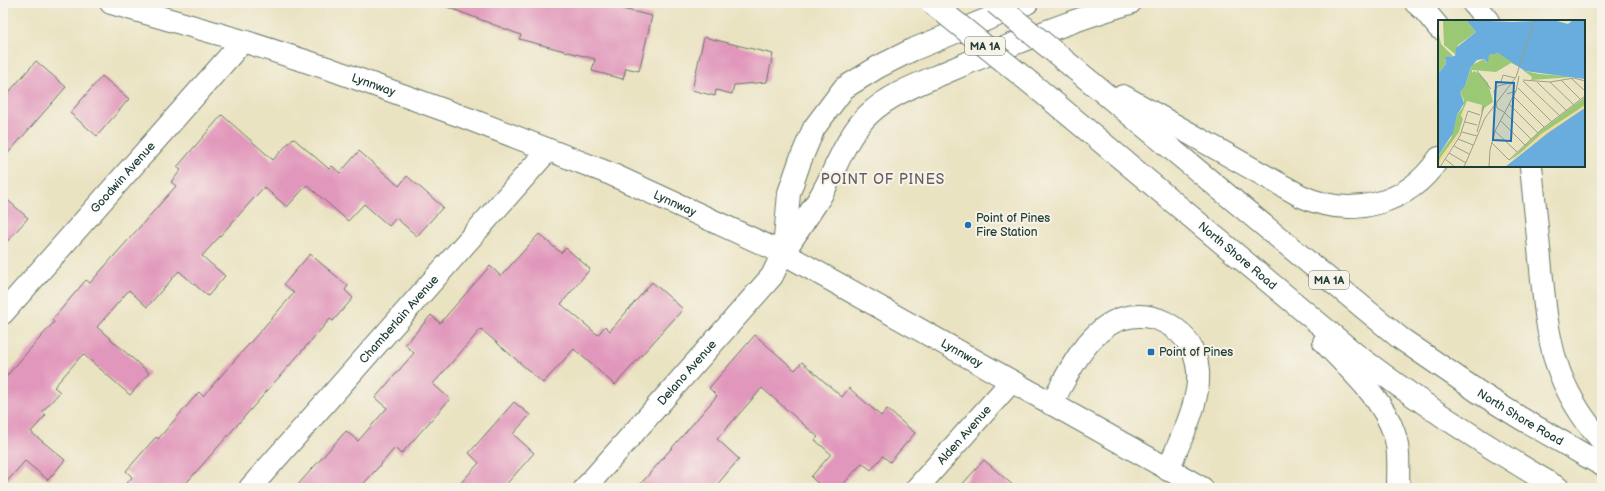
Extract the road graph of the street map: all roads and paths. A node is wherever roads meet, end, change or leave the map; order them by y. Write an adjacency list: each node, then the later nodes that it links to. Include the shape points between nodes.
1 (111, 3): 10 (main road, Lynnway)
2 (932, 3): 16 (main road, North Shore Road / MA 1A, bridge)
3 (995, 3): 11 (main road, North Shore Road / MA 1A, bridge)
4 (1027, 3): 15 (main road, via 912,50 844,88 814,128 796,171 789,192)
5 (1130, 3): 15 (main road, via 987,54 926,80 880,106 869,115 851,138 820,197)
6 (1416, 3): 9 (main road)
7 (1473, 3): 8 (main road)
8 (1487, 20)
9 (1438, 27)
10 (243, 41): 12 (main road, Lynnway, via 369,83); 17 (main road, Goodwin Avenue)
11 (1075, 69): 13 (main road, via 1301,196 1325,205 1358,207 1389,199 1417,184); 22 (main road, North Shore Road / MA 1A, via 1400,338 1522,420)
12 (548, 150): 15 (main road, Lynnway, via 611,174); 24 (main road, Chamberlain Avenue)
13 (1438, 159)
14 (1531, 167): 20 (main road, via 1551,347 1567,391)
15 (783, 253): 18 (main road, Lynnway); 25 (main road, Delano Avenue, via 772,276)
16 (1275, 288): 21 (main road, via 1372,395 1394,434); 30 (main road, North Shore Road / MA 1A, via 1397,385 1481,442)
17 (3, 313)
18 (1011, 382): 19 (main road, Lynnway); 26 (main road, Alden Avenue)
19 (1051, 404): 23 (main road, Lynnway); 23 (main road, via 1088,344 1098,332 1112,322 1124,318 1150,318 1174,327 1191,346 1198,370 1198,383 1189,418)
20 (1602, 441)
21 (1398, 460): 28 (main road); 29 (main road)
22 (1602, 465)
23 (1168, 470): 27 (main road, Lynnway)
24 (250, 488)
25 (585, 488)
26 (917, 488)
27 (1202, 488)
28 (1390, 488)
29 (1398, 488)
30 (1558, 488)

